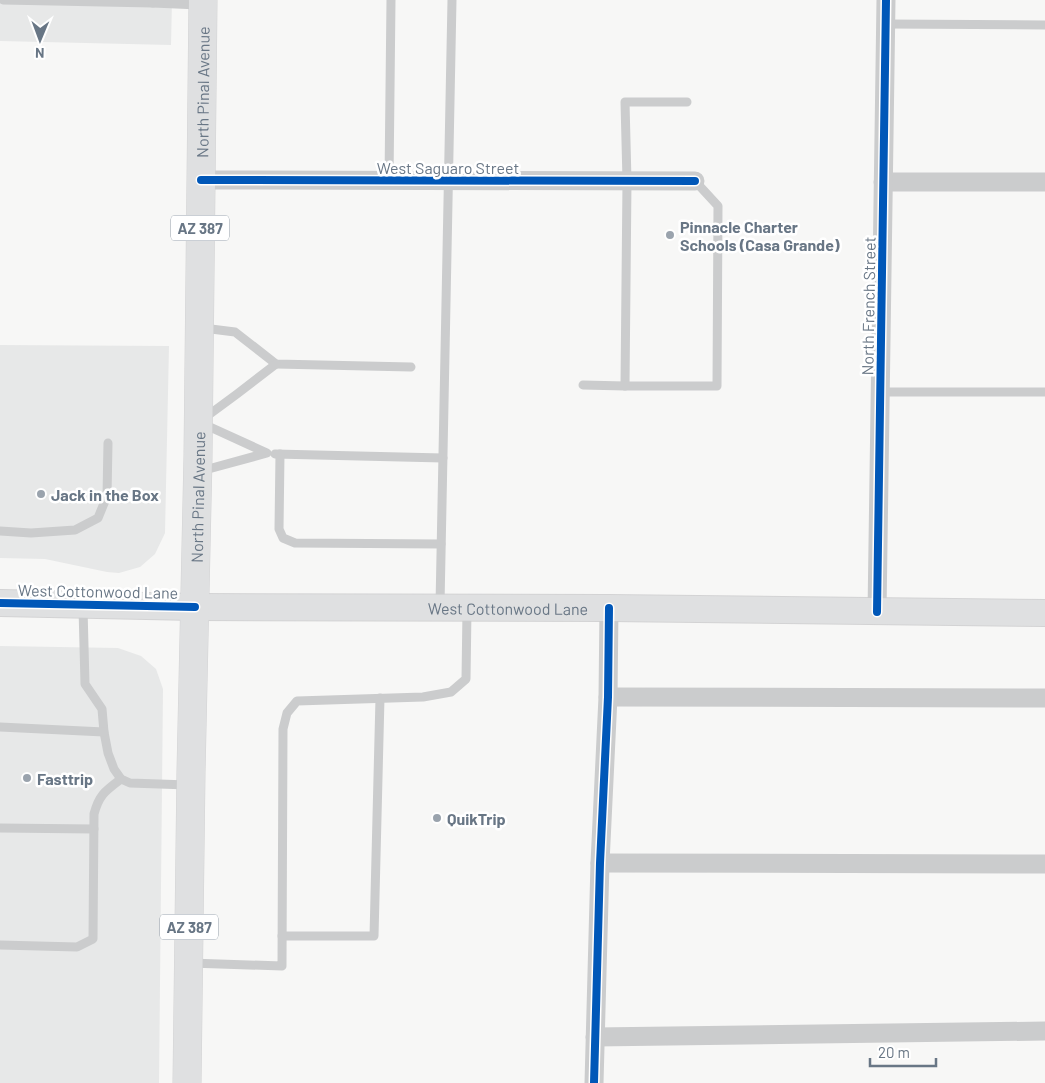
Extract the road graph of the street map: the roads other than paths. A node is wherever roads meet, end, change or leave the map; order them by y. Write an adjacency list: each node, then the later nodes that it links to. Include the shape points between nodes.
1 (2, 0): 5 (lane)
2 (391, 0): 11 (lane)
3 (452, 0): 12 (lane)
4 (886, 0): 7 (street, North French Street)
5 (153, 2): 6 (lane)
6 (203, 2): 10 (main road, North Pinal Avenue / AZ 387)
7 (886, 24): 8 (lane); 15 (street, North French Street)
8 (1045, 25)
9 (687, 102): 13 (lane, via 626,102)
10 (201, 180): 11 (street, West Saguaro Street); 17 (main road, North Pinal Avenue / AZ 387)
11 (389, 180): 12 (street, West Saguaro Street)
12 (448, 180): 13 (street, West Saguaro Street); 28 (lane)
13 (627, 181): 14 (street, West Saguaro Street); 21 (lane)
14 (695, 181): 21 (lane, via 718,206 717,386)
15 (883, 182): 16 (street); 22 (street, North French Street)
16 (1045, 182)
17 (199, 328): 18 (lane, via 235,332); 24 (main road, North Pinal Avenue / AZ 387)
18 (276, 364): 19 (lane); 24 (lane)
19 (412, 366)
20 (583, 385): 21 (lane)
21 (625, 386)
22 (880, 392): 23 (lane); 38 (street, North French Street)
23 (1045, 392)
24 (199, 422): 26 (lane); 29 (main road, North Pinal Avenue / AZ 387)
25 (108, 444): 30 (lane, via 107,496 98,518 75,530)
26 (267, 453): 27 (lane); 29 (lane)
27 (280, 454): 28 (lane); 31 (lane, via 279,529 284,538 295,543)
28 (443, 458): 31 (lane)
29 (198, 472): 34 (main road, North Pinal Avenue / AZ 387)
30 (0, 531)
31 (441, 544): 35 (lane)
32 (0, 603): 33 (main road, West Cottonwood Lane)
33 (83, 604): 34 (main road, West Cottonwood Lane); 44 (lane, via 85,684 102,708)
34 (195, 607): 35 (main road, West Cottonwood Lane); 46 (main road, North Pinal Avenue / AZ 387)
35 (440, 607): 36 (main road, West Cottonwood Lane)
36 (467, 608): 37 (main road, West Cottonwood Lane); 41 (lane, via 466,679 451,692 423,697)
37 (610, 608): 38 (main road, West Cottonwood Lane); 40 (street)
38 (878, 612): 39 (main road, West Cottonwood Lane)
39 (1045, 613)
40 (608, 697): 42 (street); 49 (street)
41 (380, 698): 51 (lane, via 297,701 287,712 283,729); 51 (lane, via 374,936)
42 (1045, 698)
43 (0, 727): 44 (lane)
44 (104, 732): 45 (lane, via 108,754)
45 (121, 779): 46 (lane, via 130,783); 48 (lane, via 97,802)
46 (191, 785): 53 (main road, North Pinal Avenue / AZ 387)
47 (0, 828): 48 (lane)
48 (94, 829): 52 (lane, via 93,939 77,947)
49 (600, 863): 50 (street); 55 (street)
50 (1045, 864)
51 (282, 936): 53 (lane, via 282,966)
52 (0, 945)
53 (189, 963): 56 (main road, North Pinal Avenue / AZ 387)
54 (1045, 1031): 55 (street)
55 (595, 1037): 57 (street)
56 (187, 1083)
57 (594, 1083)

